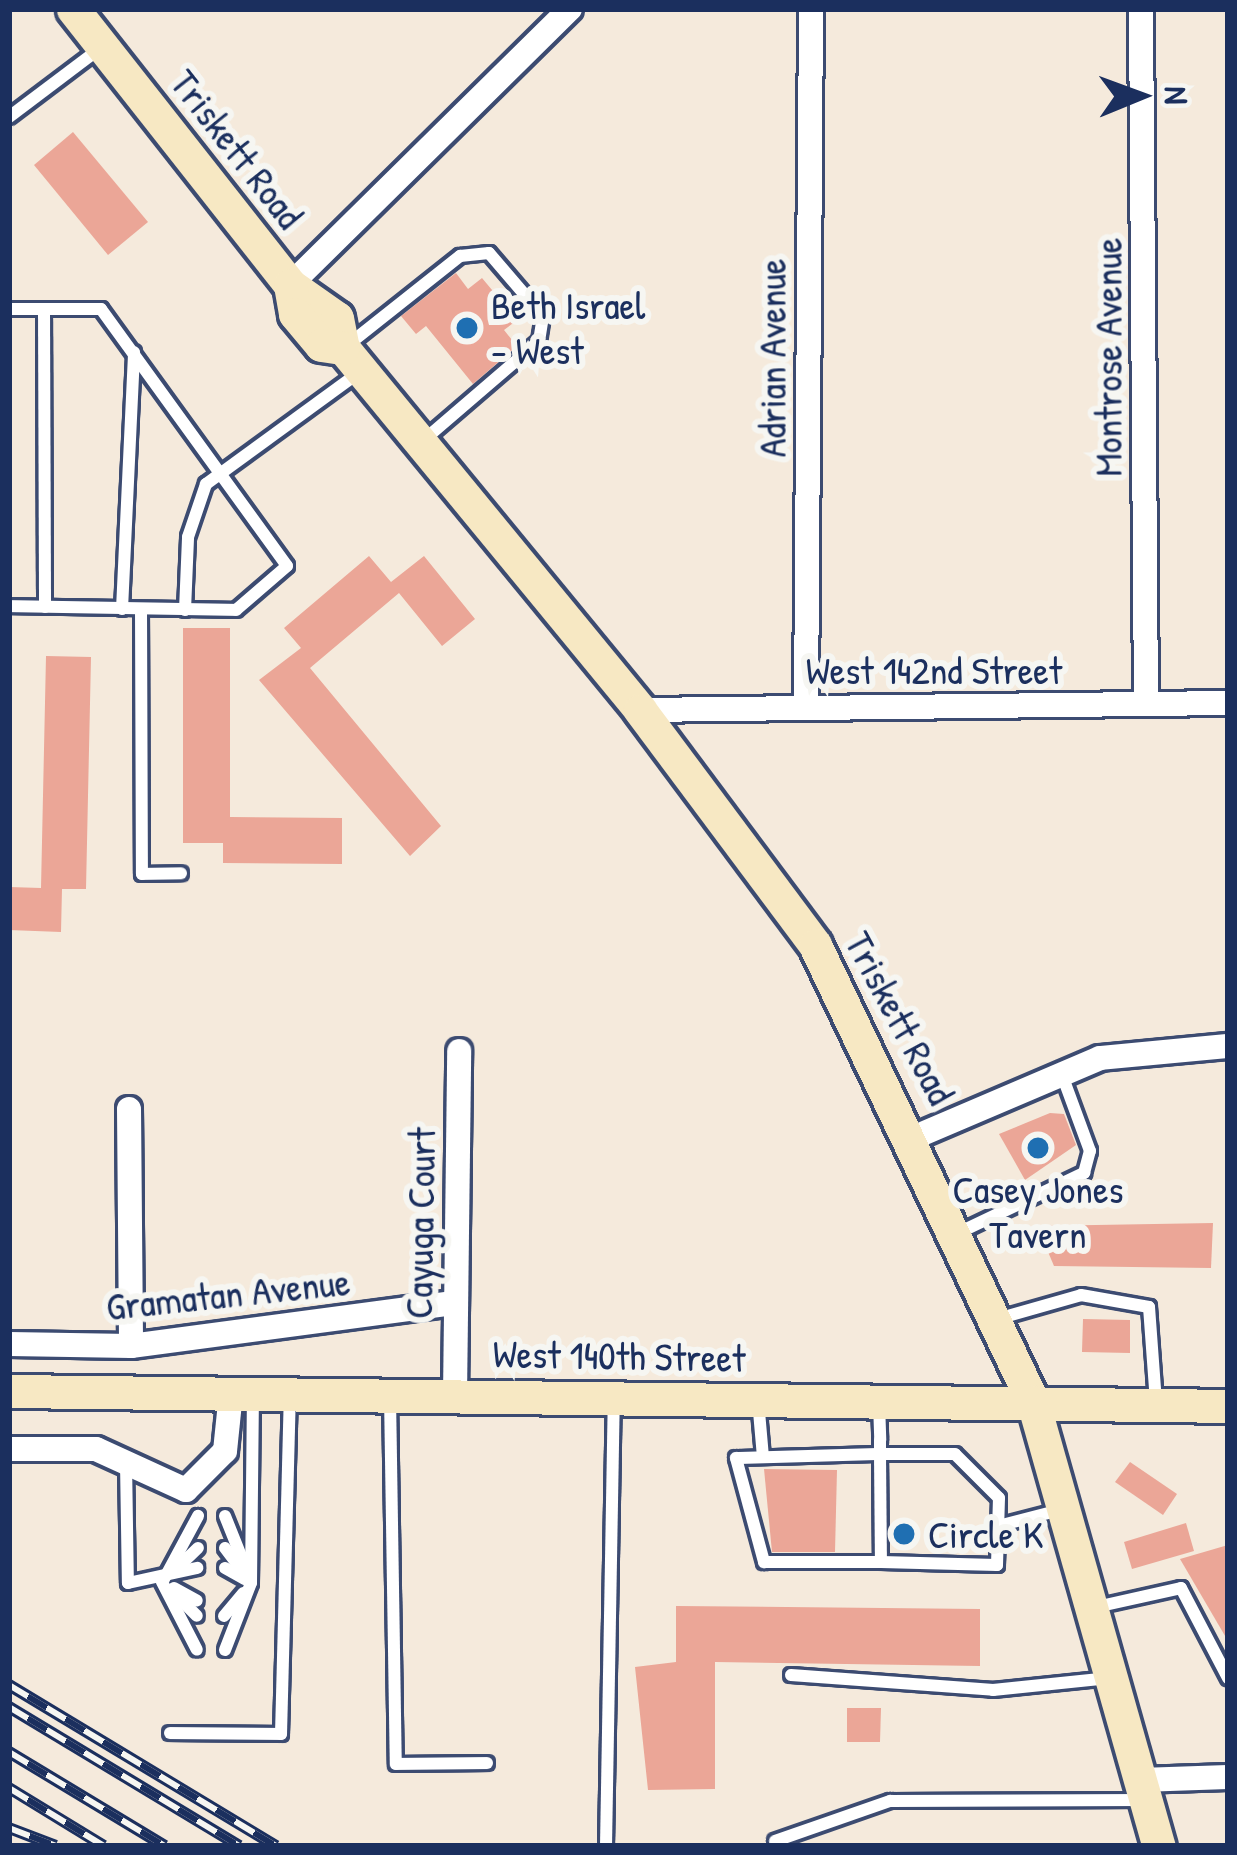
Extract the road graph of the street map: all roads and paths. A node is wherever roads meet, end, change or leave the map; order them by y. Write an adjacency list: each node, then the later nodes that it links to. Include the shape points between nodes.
1 (570, 9): 6 (street)
2 (811, 9): 20 (street, Adrian Avenue)
3 (1141, 9): 19 (street, Montrose Avenue)
4 (92, 22): 5 (lane); 6 (main road, Triskett Road)
5 (9, 117)
6 (290, 285): 10 (main road, Triskett Road, via 322,300 343,326)
7 (9, 309): 8 (lane)
8 (44, 309): 9 (lane, via 100,309); 14 (lane)
9 (134, 352): 12 (lane); 15 (lane)
10 (352, 359): 11 (main road, Triskett Road); 11 (lane, via 460,256 489,253 543,316 539,341); 12 (lane)
11 (420, 442): 21 (main road, Triskett Road)
12 (225, 471): 17 (lane, via 206,484 188,537); 17 (lane, via 287,566 236,610)
13 (9, 606): 14 (lane)
14 (45, 607): 15 (lane)
15 (122, 609): 16 (lane)
16 (141, 609): 17 (lane); 22 (lane, via 142,874)
17 (185, 610)
18 (1228, 703): 19 (street, West 142nd Street)
19 (1146, 704): 20 (street, West 142nd Street)
20 (806, 707): 21 (street, West 142nd Street)
21 (640, 710): 27 (main road, Triskett Road, via 815,945)
22 (181, 873)
23 (1228, 1046): 25 (street, via 1100,1058)
24 (459, 1051): 29 (street, Cayuga Court)
25 (1062, 1074): 27 (street); 28 (lane, via 1090,1151 1084,1174)
26 (129, 1109): 32 (street)
27 (915, 1137): 28 (main road, Triskett Road)
28 (958, 1233): 30 (main road, Triskett Road)
29 (455, 1303): 32 (street, Gramatan Avenue); 37 (street, Cayuga Court)
30 (996, 1320): 41 (main road, Triskett Road); 42 (lane, via 1081,1295 1137,1300 1156,1321)
31 (9, 1344): 32 (street, Gramatan Avenue)
32 (131, 1346)
33 (9, 1391): 34 (main road, West 140th Street)
34 (242, 1393): 35 (main road, West 140th Street); 47 (street, via 225,1450 186,1490); 58 (lane)
35 (290, 1394): 36 (main road, West 140th Street); 69 (lane, via 281,1734)
36 (390, 1395): 37 (main road, West 140th Street); 70 (lane, via 396,1764)
37 (455, 1396): 38 (main road, West 140th Street)
38 (614, 1398): 39 (main road, West 140th Street); 74 (lane)
39 (758, 1399): 40 (main road, West 140th Street); 46 (lane)
40 (879, 1401): 41 (main road, West 140th Street); 45 (lane)
41 (1033, 1402): 42 (main road, West 140th Street); 48 (main road, Triskett Road)
42 (1156, 1404): 43 (main road, West 140th Street)
43 (1228, 1406)
44 (9, 1449): 47 (street)
45 (880, 1454): 46 (lane); 51 (lane, via 956,1454 999,1498); 54 (lane)
46 (763, 1457): 54 (lane, via 736,1457 764,1562)
47 (126, 1461): 57 (lane, via 128,1582)
48 (1063, 1509): 51 (lane); 61 (main road, Triskett Road)
49 (197, 1523): 57 (lane)
50 (225, 1523): 58 (lane)
51 (998, 1526): 54 (lane, via 997,1564)
52 (198, 1548): 57 (lane)
53 (225, 1548): 58 (lane)
54 (881, 1562)
55 (197, 1568): 57 (lane)
56 (225, 1568): 58 (lane)
57 (162, 1582): 59 (lane); 62 (lane); 64 (lane)
58 (251, 1583): 60 (lane); 63 (lane); 65 (lane)
59 (197, 1600)
60 (224, 1608)
61 (1091, 1608): 67 (main road, Triskett Road); 68 (lane, via 1181,1588)
62 (197, 1624)
63 (225, 1631)
64 (197, 1650)
65 (225, 1650)
66 (791, 1675): 67 (lane, via 993,1690)
67 (1111, 1678): 72 (main road, Triskett Road)
68 (1228, 1678)
69 (170, 1732)
70 (487, 1763)
71 (1228, 1777): 72 (street)
72 (1143, 1790): 73 (lane, via 890,1801); 75 (main road, Triskett Road)
73 (775, 1841)
74 (606, 1846)
75 (1159, 1846)

